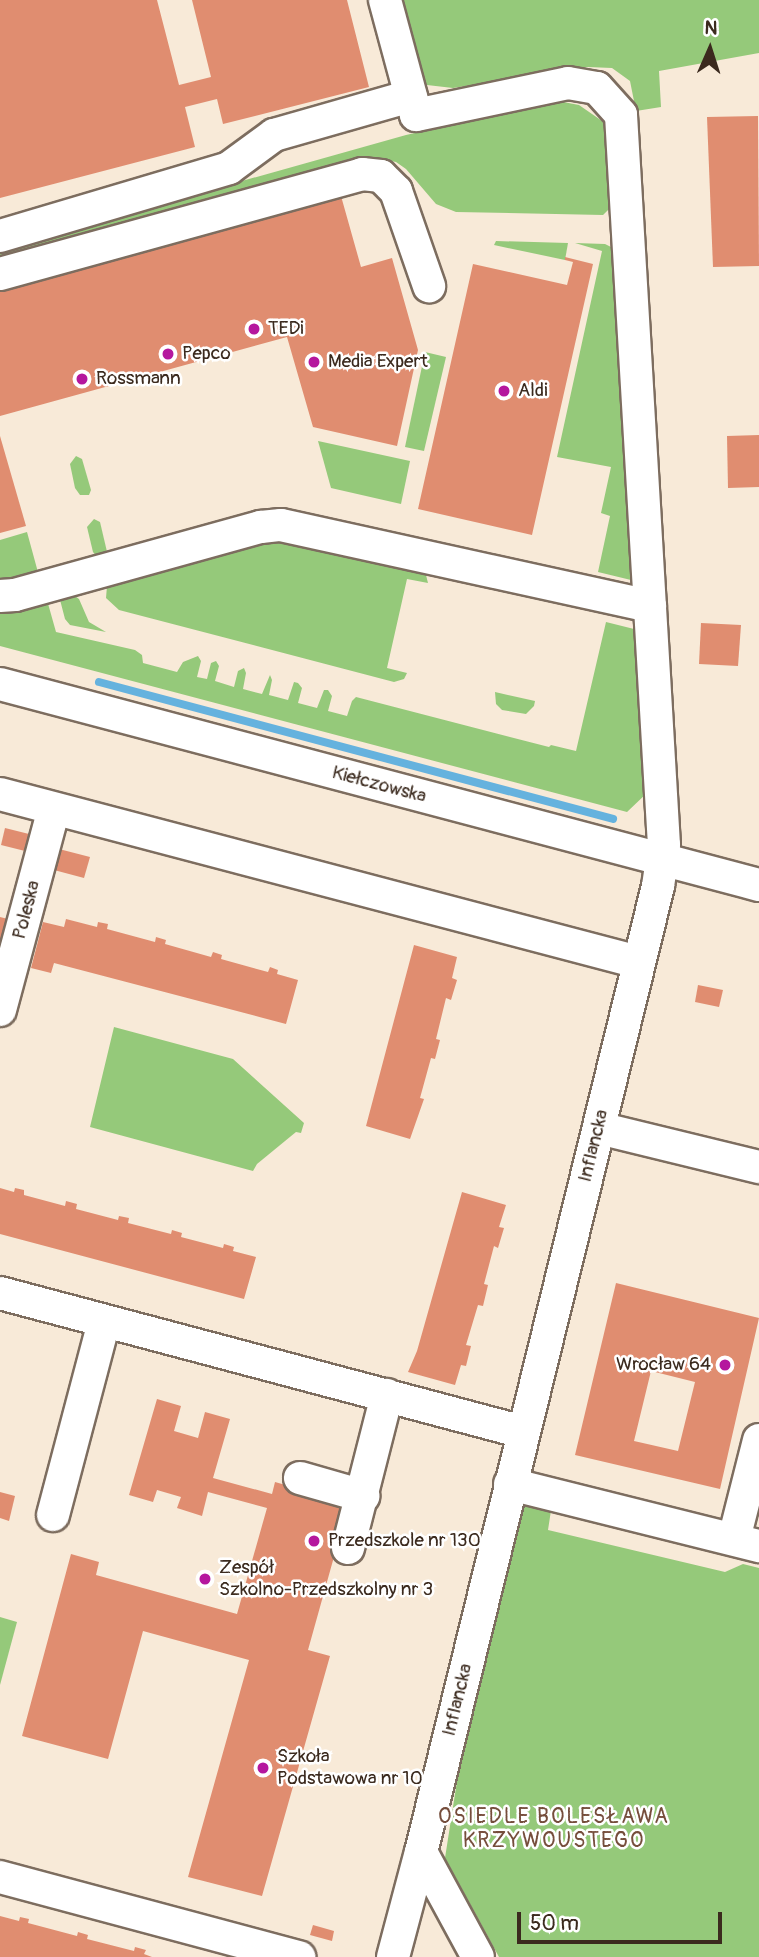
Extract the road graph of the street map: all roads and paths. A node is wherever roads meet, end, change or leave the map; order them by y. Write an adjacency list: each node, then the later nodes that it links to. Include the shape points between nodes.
1 (384, 0): 2 (street)
2 (411, 96): 3 (street, via 274,135 229,168); 7 (street, Inflancka, via 416,115 568,83 597,88 621,115)
3 (0, 236)
4 (0, 274): 5 (street, via 362,174 381,176 396,191)
5 (429, 286)
6 (0, 596): 7 (street, via 281,525)
7 (650, 606): 11 (street, Inflancka)
8 (0, 684): 11 (street, Kiełczowska)
9 (0, 794): 10 (street)
10 (54, 808): 13 (street); 14 (street, Poleska)
11 (664, 860): 12 (street, Kiełczowska); 13 (street, Inflancka)
12 (759, 885)
13 (638, 962): 15 (street, Inflancka)
14 (0, 1010)
15 (599, 1128): 16 (street); 20 (street, Inflancka)
16 (759, 1167)
17 (0, 1293): 18 (street)
18 (104, 1322): 19 (street); 25 (street)
19 (387, 1395): 20 (street); 24 (street)
20 (523, 1432): 23 (street, Inflancka)
21 (759, 1440): 26 (street)
22 (300, 1478): 24 (street)
23 (510, 1484): 26 (street); 28 (street, Inflancka)
24 (363, 1496): 27 (street)
25 (53, 1515)
26 (747, 1542)
27 (348, 1548)
28 (421, 1852): 31 (street, Inflancka); 32 (street)
29 (0, 1877): 30 (street)
30 (299, 1957)
31 (393, 1957)
32 (478, 1957)

